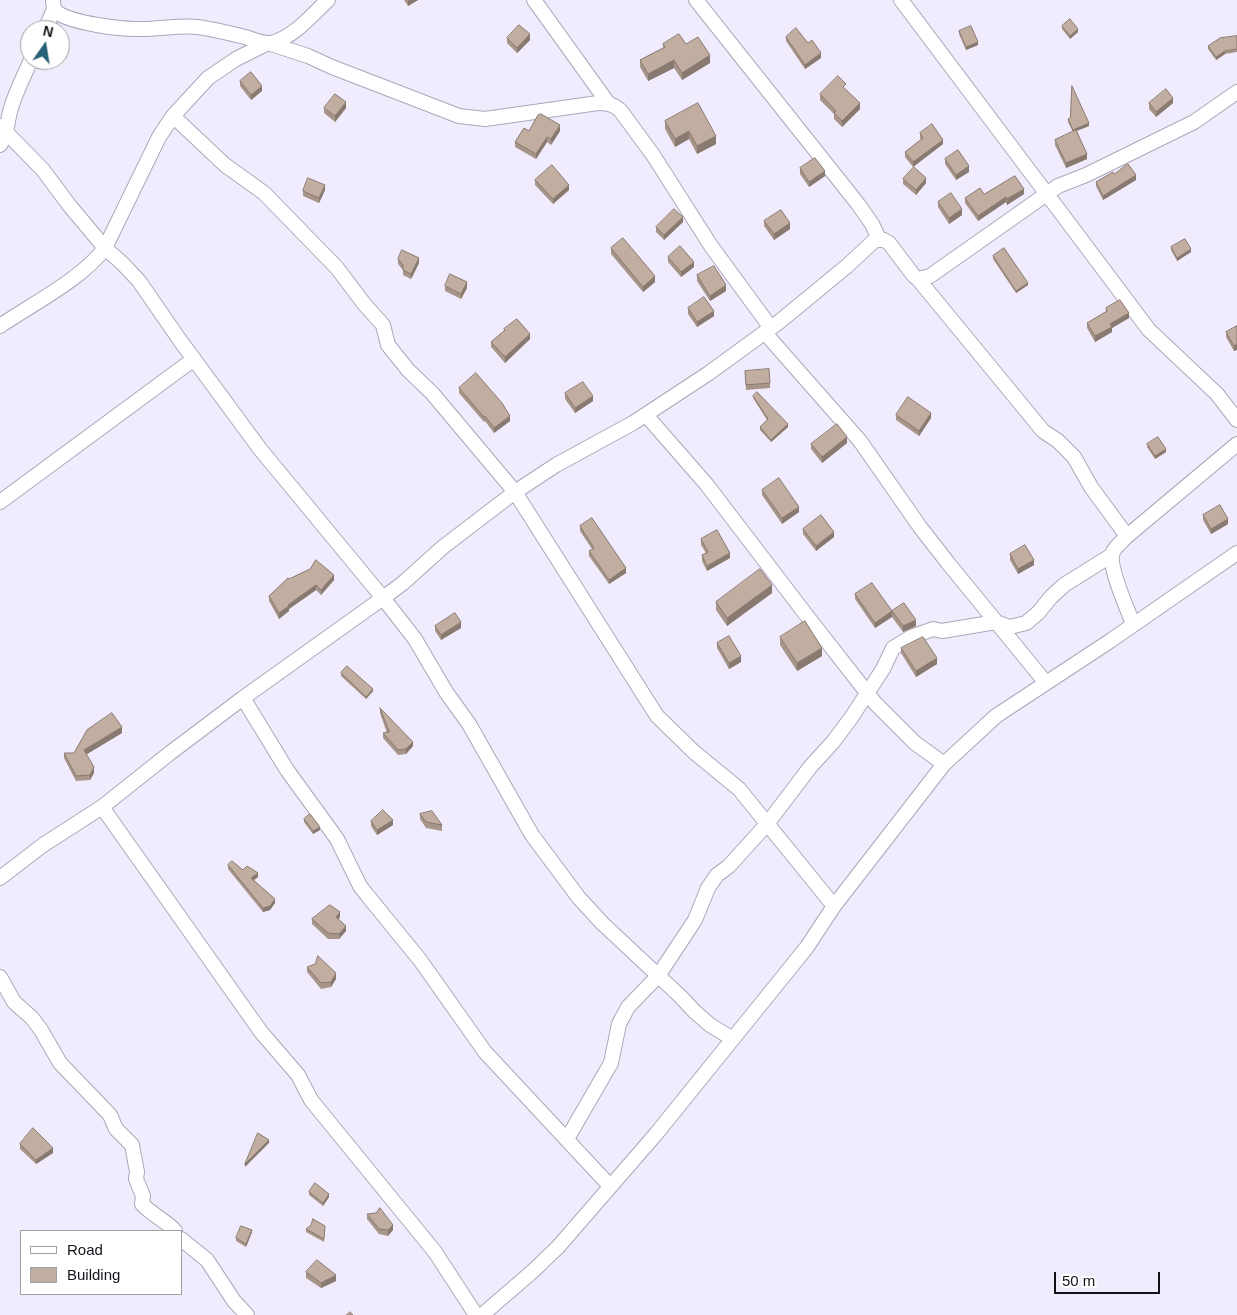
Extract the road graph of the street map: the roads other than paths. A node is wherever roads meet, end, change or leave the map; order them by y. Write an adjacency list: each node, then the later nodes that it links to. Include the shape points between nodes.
1 (328, 0): 7 (street, via 304,23 284,37)
2 (534, 0): 10 (street)
3 (696, 0): 15 (street, via 858,204)
4 (901, 0): 14 (street)
5 (54, 4): 6 (street); 7 (street, via 59,13 96,24 136,29 199,27)
6 (48, 20)
7 (268, 43): 10 (street, via 459,116 485,119); 11 (street, via 208,78)
8 (26, 70): 12 (street)
9 (1237, 92): 14 (street, via 1194,122)
10 (608, 103): 19 (street, via 620,110 648,148)
11 (173, 116): 16 (street, via 159,136); 24 (street, via 225,165 264,193 337,268 383,325 388,344 408,370 432,393)
12 (3, 129): 13 (street); 16 (street, via 43,170)
13 (0, 145)
14 (1046, 194): 17 (street, via 930,276); 22 (street, via 1149,330 1217,394)
15 (879, 239): 17 (street, via 889,243); 19 (street)
16 (105, 248): 18 (street, via 83,270); 20 (street, via 139,281)
17 (918, 279): 26 (street, via 1043,431 1074,457)
18 (0, 326)
19 (768, 331): 21 (street); 30 (street, via 860,441 920,527)
20 (194, 360): 25 (street); 29 (street, via 260,449)
21 (646, 414): 24 (street); 33 (street, via 707,485)
22 (1237, 420)
23 (1237, 444): 26 (street)
24 (515, 492): 29 (street); 37 (street, via 657,716 739,789)
25 (0, 502)
26 (1126, 537): 28 (street)
27 (1237, 553): 31 (street)
28 (1112, 555): 30 (street, via 1064,585 1026,623 1010,627); 31 (street, via 1117,582)
29 (383, 598): 34 (street); 40 (street, via 469,724 545,854 602,924)
30 (996, 622): 32 (street); 33 (street, via 942,631 933,629 911,637 893,648)
31 (1133, 624): 32 (street)
32 (1046, 683): 35 (street, via 996,716)
33 (867, 692): 35 (street, via 915,743); 37 (street, via 852,718)
34 (244, 698): 36 (street); 43 (street, via 287,770 337,839 367,896 420,960 485,1052)
35 (944, 764): 39 (street)
36 (102, 807): 38 (street); 48 (street, via 261,1032 298,1074 311,1100 435,1252)
37 (768, 824): 39 (street); 40 (street, via 717,875 695,920)
38 (0, 878)
39 (834, 906): 42 (street)
40 (658, 976): 42 (street, via 701,1018); 43 (street, via 628,1007 619,1024 611,1063)
41 (0, 977): 45 (street, via 14,1002 41,1030 60,1063 110,1115 116,1129 132,1145 142,1204)
42 (733, 1039): 44 (street)
43 (567, 1140): 44 (street)
44 (610, 1186): 49 (street, via 558,1247)
45 (174, 1230)
46 (182, 1240): 47 (street, via 207,1260)
47 (247, 1315)
48 (476, 1315)
49 (482, 1315)

